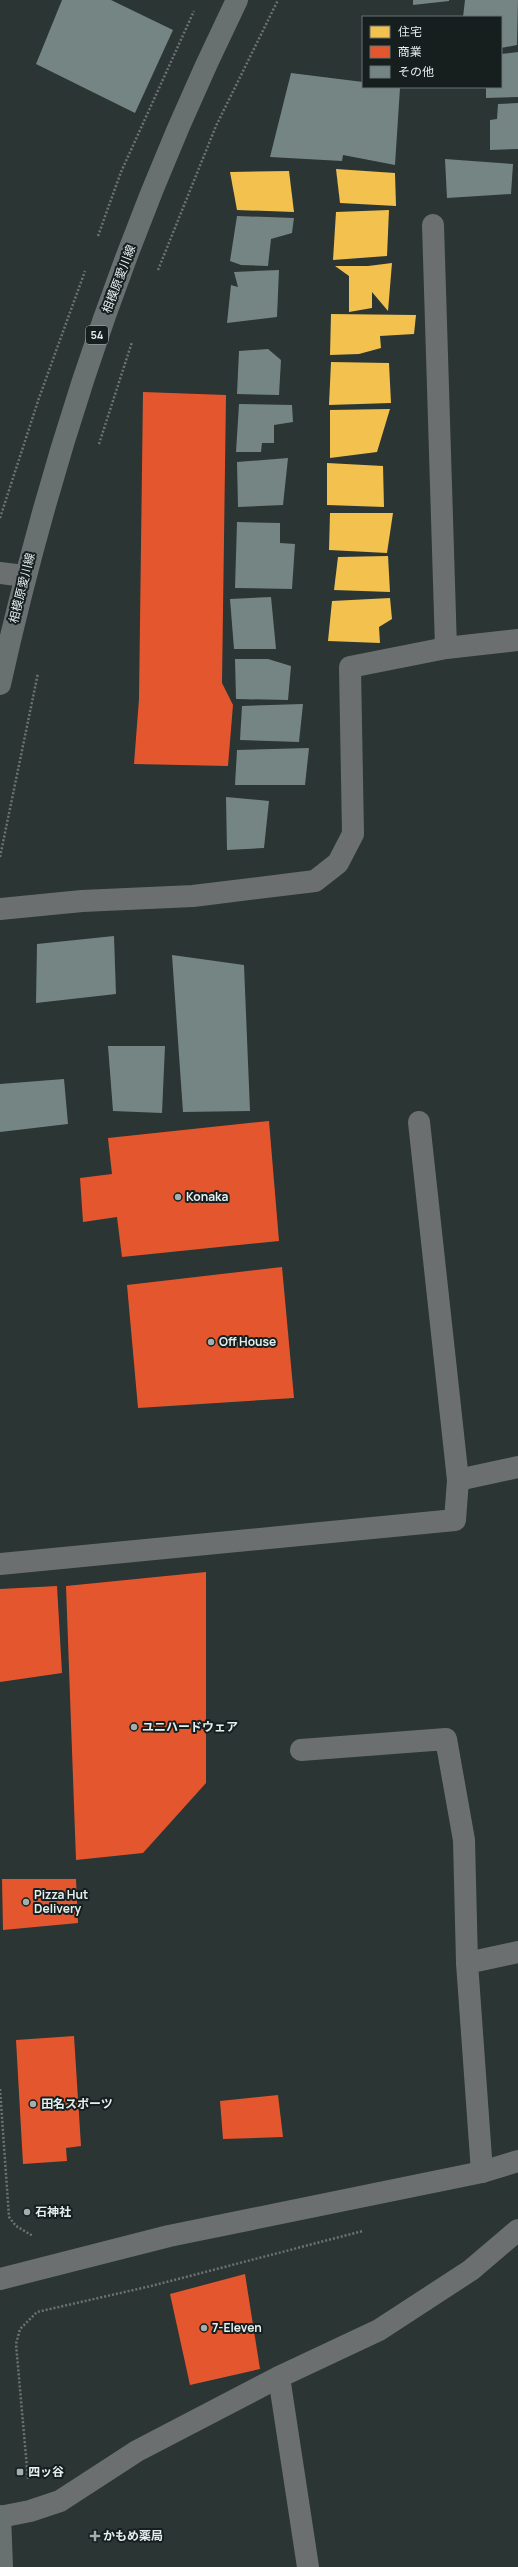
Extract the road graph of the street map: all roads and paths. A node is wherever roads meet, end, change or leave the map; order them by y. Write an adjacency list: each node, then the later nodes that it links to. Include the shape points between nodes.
1 (237, 0): 8 (main road, 相模原愛川線 / 54, via 166,154 93,347 61,444)
2 (278, 0): 4 (path, via 216,126)
3 (433, 225): 10 (street)
4 (157, 272)
5 (133, 339): 6 (path)
6 (96, 451)
7 (0, 573): 8 (street)
8 (24, 576): 12 (main road, 相模原愛川線 / 54)
9 (518, 640): 10 (street)
10 (446, 648): 14 (street, via 350,667 353,834 338,863 315,881 193,896 82,901)
11 (38, 671): 13 (path)
12 (0, 684)
13 (0, 857)
14 (0, 909)
15 (419, 1122): 17 (street)
16 (518, 1467): 17 (street)
17 (458, 1480): 18 (street, via 455,1520)
18 (0, 1564)
19 (301, 1750): 21 (street, via 446,1739 464,1840)
20 (518, 1952): 21 (street)
21 (467, 1963): 24 (street)
22 (0, 2089): 27 (path, via 9,2217)
23 (518, 2161): 24 (street)
24 (482, 2172): 28 (street, via 168,2236)
25 (365, 2230): 30 (path, via 151,2286 37,2312 26,2320 20,2329 16,2344)
26 (518, 2230): 29 (street, via 471,2270 379,2330)
27 (31, 2237)
28 (0, 2279)
29 (279, 2377): 30 (street, via 137,2451 60,2501); 33 (street)
30 (30, 2511): 31 (street)
31 (0, 2517): 32 (main road)
32 (2, 2567)
33 (308, 2567)

